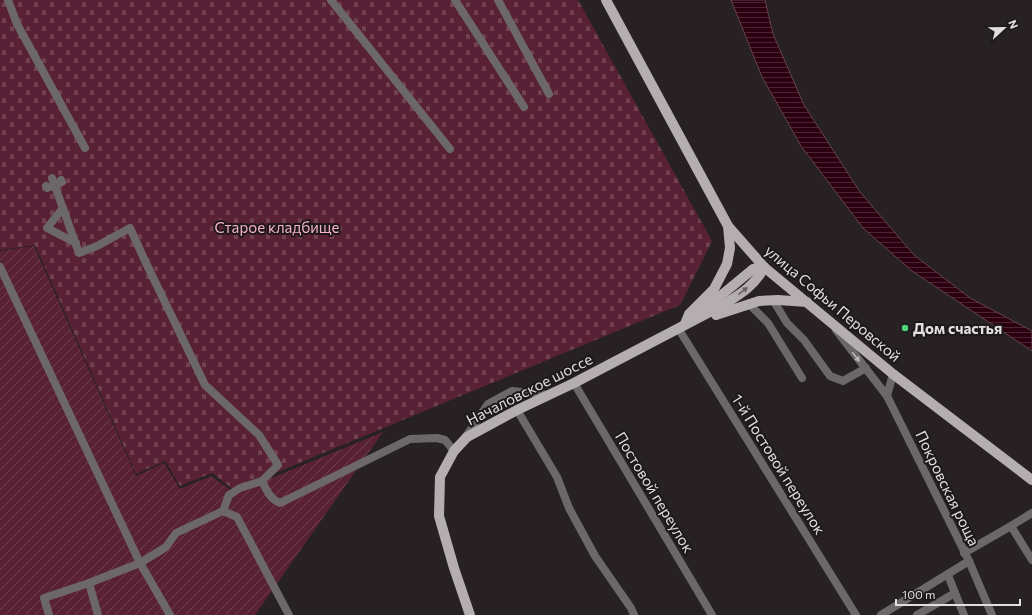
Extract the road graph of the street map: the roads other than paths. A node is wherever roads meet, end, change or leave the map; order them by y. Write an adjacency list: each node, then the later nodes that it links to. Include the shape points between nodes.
1 (8, 0): 8 (street, via 17,24)
2 (331, 0): 9 (street)
3 (454, 0): 7 (street)
4 (498, 0): 6 (street)
5 (606, 0): 12 (main road, улица Софьи Перовской)
6 (549, 94)
7 (524, 107)
8 (85, 148)
9 (450, 149)
10 (53, 182): 11 (street)
11 (63, 208): 13 (street); 13 (street, via 47,228)
12 (728, 226): 15 (main road, улица Софьи Перовской); 20 (main road, via 730,248 727,264 714,289 689,314)
13 (76, 243): 30 (street, via 80,253 130,228 205,385 259,435 278,465)
14 (0, 267): 37 (street)
15 (764, 267): 17 (main road, улица Софьи Перовской); 20 (main road, Началовское шоссе, via 759,278 743,292)
16 (773, 300): 17 (main road); 18 (main road); 21 (street, via 787,323 804,340 830,376 843,381)
17 (807, 302): 19 (main road, улица Софьи Перовской)
18 (749, 304): 20 (main road); 23 (street, via 768,324)
19 (830, 323): 21 (street, Покровская роща, one-way to 21); 22 (main road, улица Софьи Перовской)
20 (682, 326): 24 (main road, Началовское шоссе); 48 (street, 1-й Постовой переулок)
21 (866, 368): 26 (street, Покровская роща)
22 (894, 374): 26 (street); 29 (main road, улица Софьи Перовской)
23 (802, 378)
24 (574, 383): 25 (main road, Началовское шоссе); 47 (street, Постовой переулок)
25 (549, 395): 27 (main road, Началовское шоссе); 28 (street, via 512,392 488,404)
26 (887, 396): 34 (street, Покровская роща)
27 (517, 410): 28 (main road, Началовское шоссе, via 467,437); 46 (street, via 557,478 569,508 595,556)
28 (456, 448): 30 (street, via 437,438 410,438 280,503 268,494); 45 (main road, Началовское шоссе, via 440,477 439,516)
29 (1032, 480)
30 (262, 481): 31 (street, via 240,488 229,495)
31 (223, 511): 37 (street, via 176,533 166,548); 44 (street, via 237,517)
32 (1032, 513): 33 (street)
33 (1011, 526): 34 (street); 35 (street)
34 (964, 553): 36 (street, Покровская роща)
35 (1032, 560)
36 (969, 561): 38 (street); 52 (street, Покровская роща)
37 (140, 563): 39 (street); 43 (street)
38 (948, 574): 40 (street); 49 (street)
39 (89, 583): 41 (street, via 44,598); 42 (street)
40 (956, 593): 50 (street); 51 (street)
41 (49, 615)
42 (98, 615)
43 (170, 615)
44 (289, 615)
45 (470, 615)
46 (634, 615)
47 (712, 615)
48 (856, 615)
49 (881, 615)
50 (917, 615)
51 (964, 615)
52 (992, 615)

